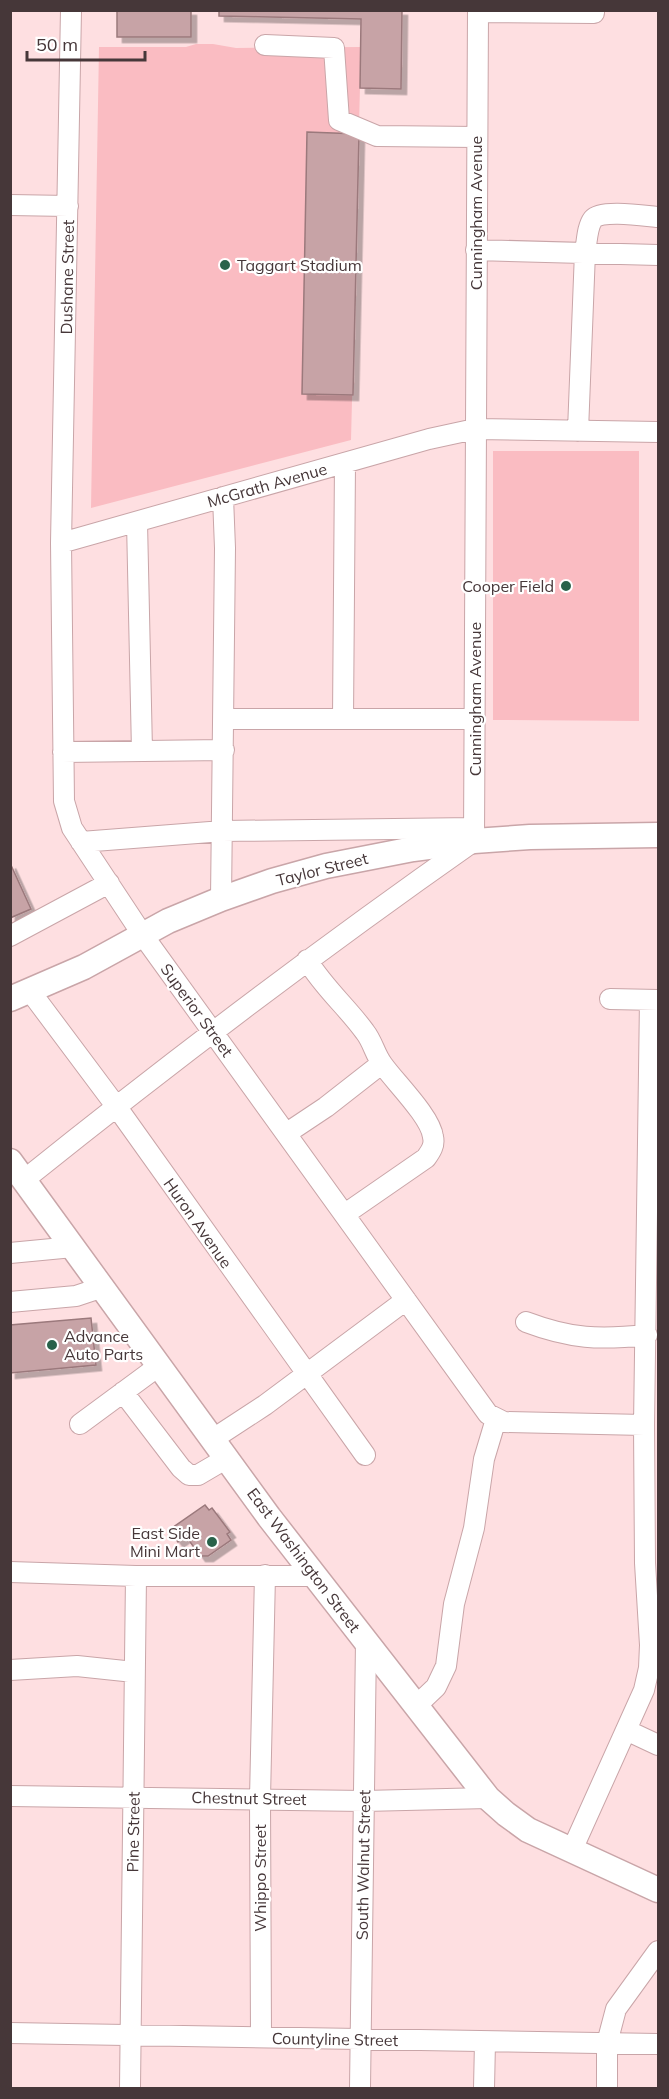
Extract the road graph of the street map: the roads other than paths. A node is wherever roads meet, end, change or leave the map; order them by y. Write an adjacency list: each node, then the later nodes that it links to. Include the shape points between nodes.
1 (71, 10): 7 (street, Dushane Street)
2 (594, 10): 3 (street)
3 (478, 11): 5 (street, Cunningham Avenue)
4 (266, 45): 5 (street, via 334,48 339,120 377,136)
5 (477, 137): 9 (street, Cunningham Avenue)
6 (10, 205): 7 (street)
7 (68, 206): 18 (street, Dushane Street)
8 (658, 217): 10 (street, via 598,216 591,223)
9 (476, 250): 10 (street); 12 (street, Cunningham Avenue)
10 (585, 252): 11 (street); 13 (street)
11 (658, 255)
12 (475, 429): 13 (street, McGrath Avenue); 15 (street, McGrath Avenue); 21 (street, Cunningham Avenue)
13 (578, 430): 14 (street, McGrath Avenue)
14 (658, 432)
15 (345, 463): 16 (street, McGrath Avenue); 20 (street)
16 (223, 497): 17 (street, McGrath Avenue); 19 (street)
17 (137, 522): 18 (street, McGrath Avenue); 23 (street)
18 (61, 543): 24 (street, Superior Street)
19 (224, 719): 20 (street); 22 (street)
20 (343, 719): 21 (street)
21 (475, 719): 26 (street, Cunningham Avenue)
22 (224, 750): 23 (street); 25 (street)
23 (142, 751): 24 (street)
24 (63, 752): 28 (street, Superior Street, via 67,815)
25 (223, 831): 26 (street, Taylor Street); 28 (street, Taylor Street); 30 (street)
26 (474, 834): 27 (main road, Taylor Street); 30 (main road, Taylor Street, via 326,866); 33 (street)
27 (658, 835)
28 (81, 842): 29 (street, Superior Street)
29 (109, 883): 31 (street, Superior Street); 32 (street)
30 (221, 899): 31 (main road, Taylor Street)
31 (142, 934): 34 (main road, Taylor Street, via 84,967); 37 (street, Superior Street)
32 (10, 936)
33 (307, 960): 37 (street); 38 (street, via 324,986 367,1034)
34 (20, 995): 39 (street, Huron Avenue)
35 (610, 999): 36 (street)
36 (654, 1000): 49 (street)
37 (213, 1031): 39 (street); 40 (street, Superior Street)
38 (381, 1064): 40 (street); 42 (street, via 431,1128 432,1149 426,1158)
39 (116, 1106): 41 (street); 51 (street, Huron Avenue)
40 (287, 1133): 42 (street, Superior Street)
41 (17, 1170): 43 (main road, East Washington Street)
42 (345, 1214): 46 (street, Superior Street)
43 (73, 1247): 44 (street); 45 (main road, East Washington Street)
44 (10, 1253)
45 (103, 1287): 47 (street, via 76,1296); 50 (main road, East Washington Street)
46 (406, 1300): 51 (street); 53 (street, Superior Street, via 488,1414)
47 (10, 1302)
48 (526, 1322): 49 (street, via 571,1336)
49 (647, 1335): 55 (street)
50 (160, 1365): 52 (street); 56 (main road, East Washington Street)
51 (308, 1373): 56 (street, via 265,1405); 57 (street, Huron Avenue)
52 (123, 1392): 54 (street); 56 (street, via 189,1475 198,1475)
53 (496, 1419): 55 (street); 66 (street, via 454,1604 449,1654 441,1678)
54 (80, 1424)
55 (644, 1425): 62 (street, via 645,1563)
56 (220, 1449): 61 (main road, East Washington Street)
57 (365, 1455)
58 (10, 1572): 60 (street)
59 (265, 1575): 60 (street); 61 (street); 71 (street, Whippo Street)
60 (136, 1576): 65 (street, Pine Street)
61 (314, 1576): 63 (main road, East Washington Street)
62 (654, 1632): 67 (street, via 644,1690)
63 (366, 1642): 66 (main road, East Washington Street); 73 (street, South Walnut Street)
64 (10, 1670): 65 (street, via 77,1666)
65 (134, 1672): 70 (street, Pine Street)
66 (416, 1706): 72 (main road, East Washington Street)
67 (626, 1730): 68 (street); 74 (street)
68 (658, 1745)
69 (10, 1796): 70 (street, Chestnut Street)
70 (133, 1797): 71 (street, Chestnut Street); 78 (street, Pine Street)
71 (260, 1798): 73 (street, Chestnut Street); 79 (street, Whippo Street)
72 (488, 1798): 73 (street, Chestnut Street); 74 (main road, East Washington Street, via 528,1830)
73 (364, 1801): 80 (street, South Walnut Street)
74 (572, 1850): 75 (main road, East Washington Street)
75 (658, 1890)
76 (658, 1951): 82 (street, via 616,2009)
77 (11, 2033): 78 (street, Countyline Street); 84 (street)
78 (130, 2035): 79 (street, Countyline Street); 85 (street, Pine Street)
79 (261, 2037): 80 (street, Countyline Street)
80 (361, 2038): 81 (street, Countyline Street); 86 (street, South Walnut Street)
81 (485, 2042): 82 (street, Countyline Street); 87 (street)
82 (608, 2043): 83 (street, Countyline Street); 88 (street)
83 (658, 2044)
84 (10, 2047)
85 (130, 2088)
86 (360, 2088)
87 (484, 2088)
88 (607, 2088)

